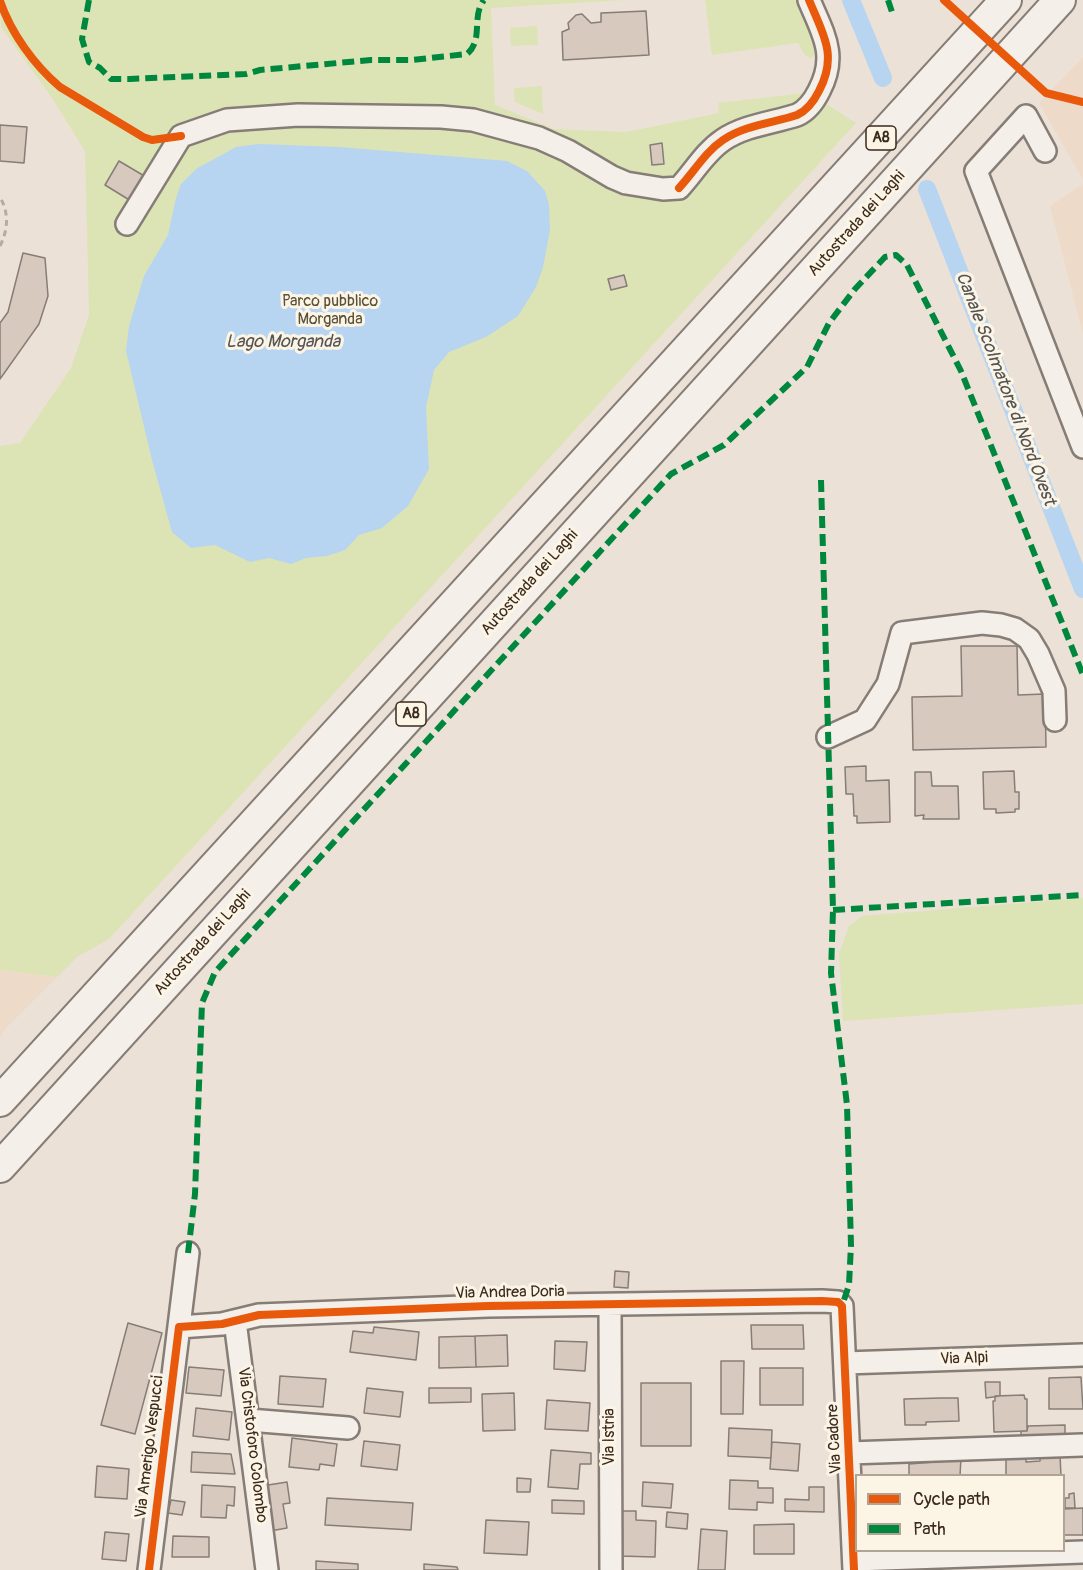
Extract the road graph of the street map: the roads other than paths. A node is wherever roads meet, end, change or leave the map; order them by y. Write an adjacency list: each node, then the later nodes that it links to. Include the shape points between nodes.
1 (809, 0): 5 (street, via 829,50 824,82 814,100 804,112 723,140 679,188 626,183 539,138 473,120 286,116 227,120 181,136)
2 (1006, 0): 9 (highway, A8)
3 (1059, 0): 10 (highway, Autostrada dei Laghi / A8)
4 (1045, 151): 6 (street, via 1026,116 976,171)
5 (127, 224)
6 (1083, 447)
7 (1055, 720): 8 (street, via 1054,691 1029,639 1015,629 982,623 903,633 888,684 866,720)
8 (828, 737)
9 (0, 1101)
10 (0, 1167)
11 (188, 1253): 15 (street, Via Amerigo Vespucci)
12 (610, 1305): 13 (street, Via Andrea Doria, via 822,1301); 14 (street, Via Andrea Doria, via 259,1315); 26 (street, Via Istria)
13 (842, 1306): 17 (street, Via Cadore)
14 (235, 1321): 15 (street, Via Andrea Doria); 18 (street, Via Cristoforo Colombo)
15 (178, 1327): 24 (street, Via Amerigo Vespucci)
16 (1083, 1355): 17 (street, Via Alpi)
17 (845, 1363): 21 (street, Via Cadore)
18 (249, 1420): 19 (street); 25 (street, Via Cristoforo Colombo)
19 (348, 1428)
20 (1083, 1444): 21 (street)
21 (849, 1453): 23 (street, Via Cadore)
22 (1083, 1552): 23 (street)
23 (854, 1565)
24 (149, 1570)
25 (267, 1570)
26 (611, 1570)

